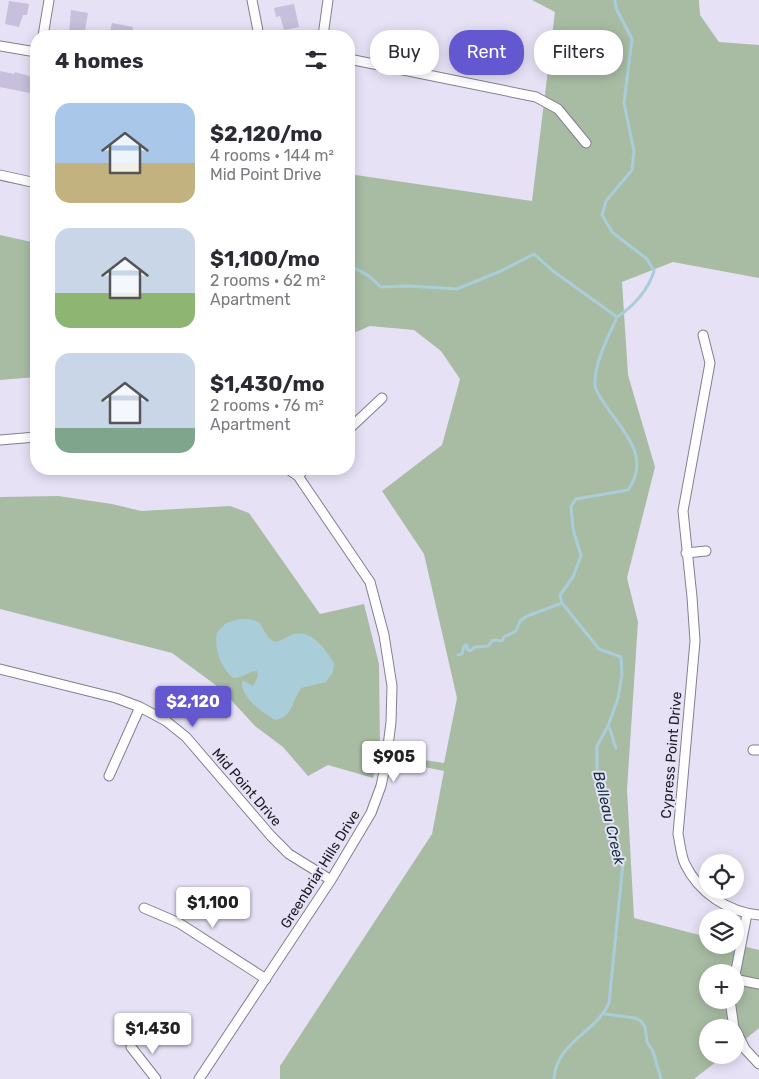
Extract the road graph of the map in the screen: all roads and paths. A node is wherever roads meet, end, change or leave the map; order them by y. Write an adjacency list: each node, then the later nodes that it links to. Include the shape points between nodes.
1 (48, 0): 4 (street)
2 (252, 0): 5 (street)
3 (328, 0): 6 (street)
4 (44, 30)
5 (259, 30)
6 (324, 30)
7 (0, 46): 8 (street)
8 (30, 51)
9 (355, 60): 10 (street, via 536,97 558,110)
10 (586, 143)
11 (0, 175): 12 (street)
12 (30, 182)
13 (703, 335): 20 (street, Cypress Point Drive, via 710,363 683,510)
14 (382, 398): 15 (street)
15 (355, 423)
16 (30, 438): 17 (street)
17 (0, 440)
18 (298, 476): 24 (street, Greenbriar Hills Drive, via 370,582 384,635 392,686 391,722 382,786 371,813)
19 (706, 551): 20 (street)
20 (686, 553): 26 (street, Cypress Point Drive, via 694,642 678,834 684,863 700,888 722,904)
21 (0, 669): 22 (street, Mid Point Drive)
22 (140, 707): 23 (street); 24 (street, Mid Point Drive, via 166,721 186,738 289,854)
23 (109, 776)
24 (332, 880): 29 (street, Greenbriar Hills Drive)
25 (144, 908): 29 (street, via 179,923)
26 (747, 914): 27 (street, Cypress Point Drive); 28 (street)
27 (759, 915)
28 (739, 964)
29 (266, 979): 36 (street, Greenbriar Hills Drive)
30 (744, 980): 31 (street)
31 (759, 984)
32 (130, 1047): 35 (street)
33 (744, 1047): 34 (street)
34 (759, 1064)
35 (156, 1079)
36 (199, 1079)

